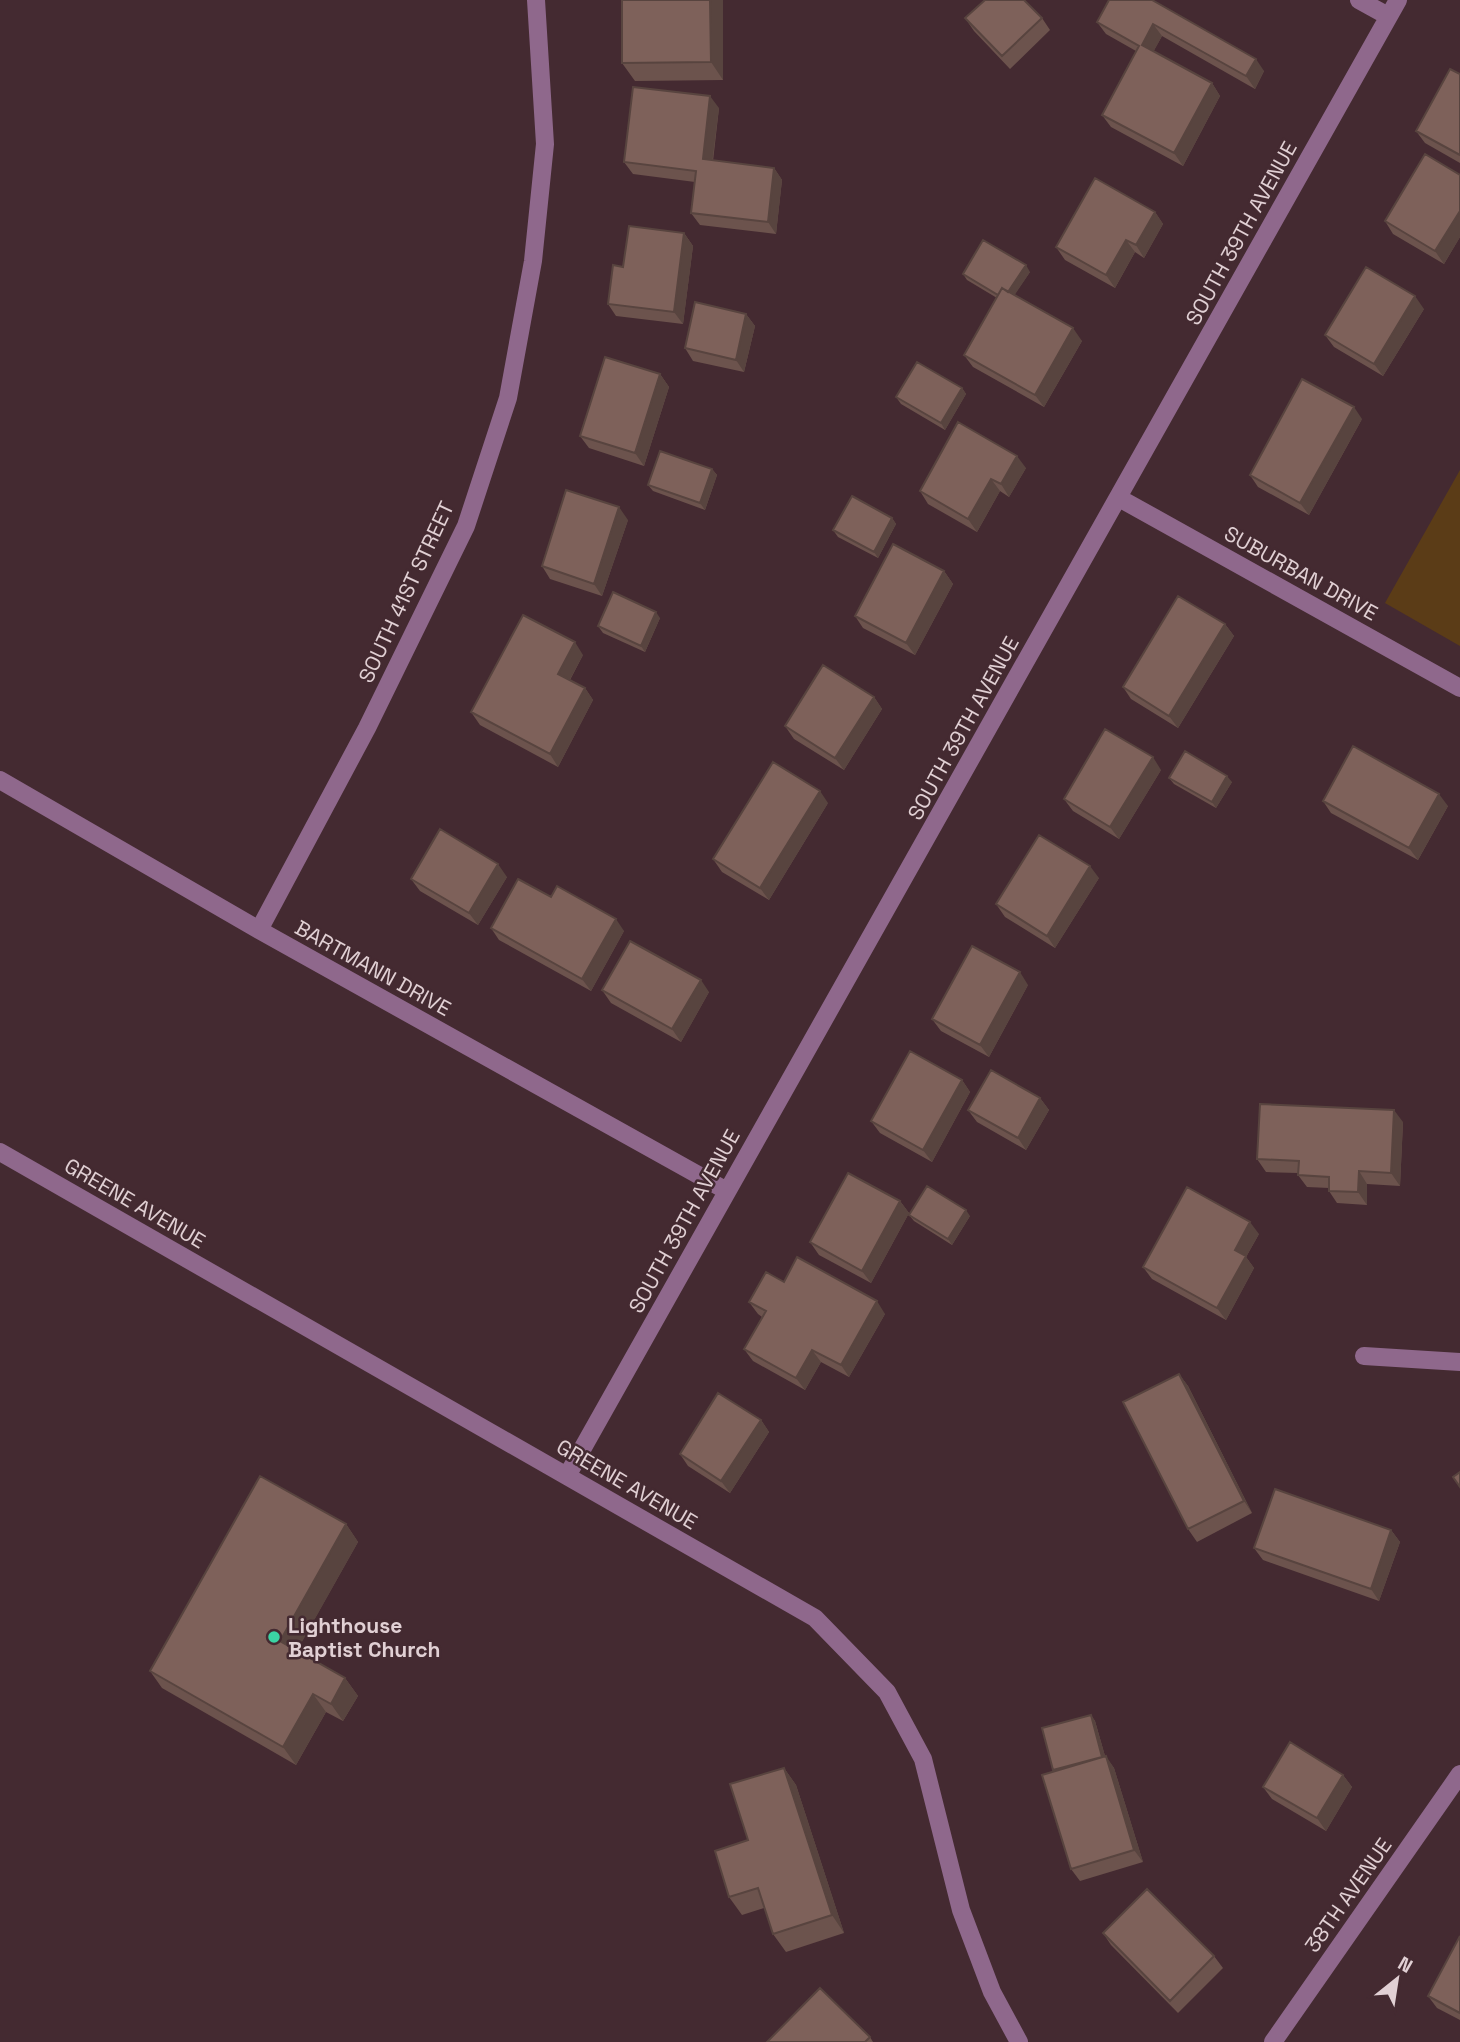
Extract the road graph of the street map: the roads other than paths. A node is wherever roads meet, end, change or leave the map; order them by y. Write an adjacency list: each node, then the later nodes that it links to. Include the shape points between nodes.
1 (536, 0): 8 (street, SOUTH 41ST STREET, via 545,144 533,261 508,398 466,526 368,728)
2 (1359, 0): 4 (street)
3 (1398, 0): 4 (street, SOUTH 39TH AVENUE)
4 (1388, 16): 5 (street, SOUTH 39TH AVENUE)
5 (1119, 498): 6 (street, SUBURBAN DRIVE); 10 (street, SOUTH 39TH AVENUE)
6 (1460, 688)
7 (0, 780): 8 (street, BARTMANN DRIVE)
8 (258, 930): 10 (street, BARTMANN DRIVE)
9 (0, 1152): 13 (street, GREENE AVENUE)
10 (727, 1191): 13 (street, SOUTH 39TH AVENUE)
11 (1364, 1356): 12 (street)
12 (1460, 1362)
13 (567, 1476): 15 (street, GREENE AVENUE, via 816,1618 887,1692 923,1759 961,1910 992,1992)
14 (1460, 1774): 16 (street, 38TH AVENUE)
15 (1019, 2042)
16 (1273, 2042)

